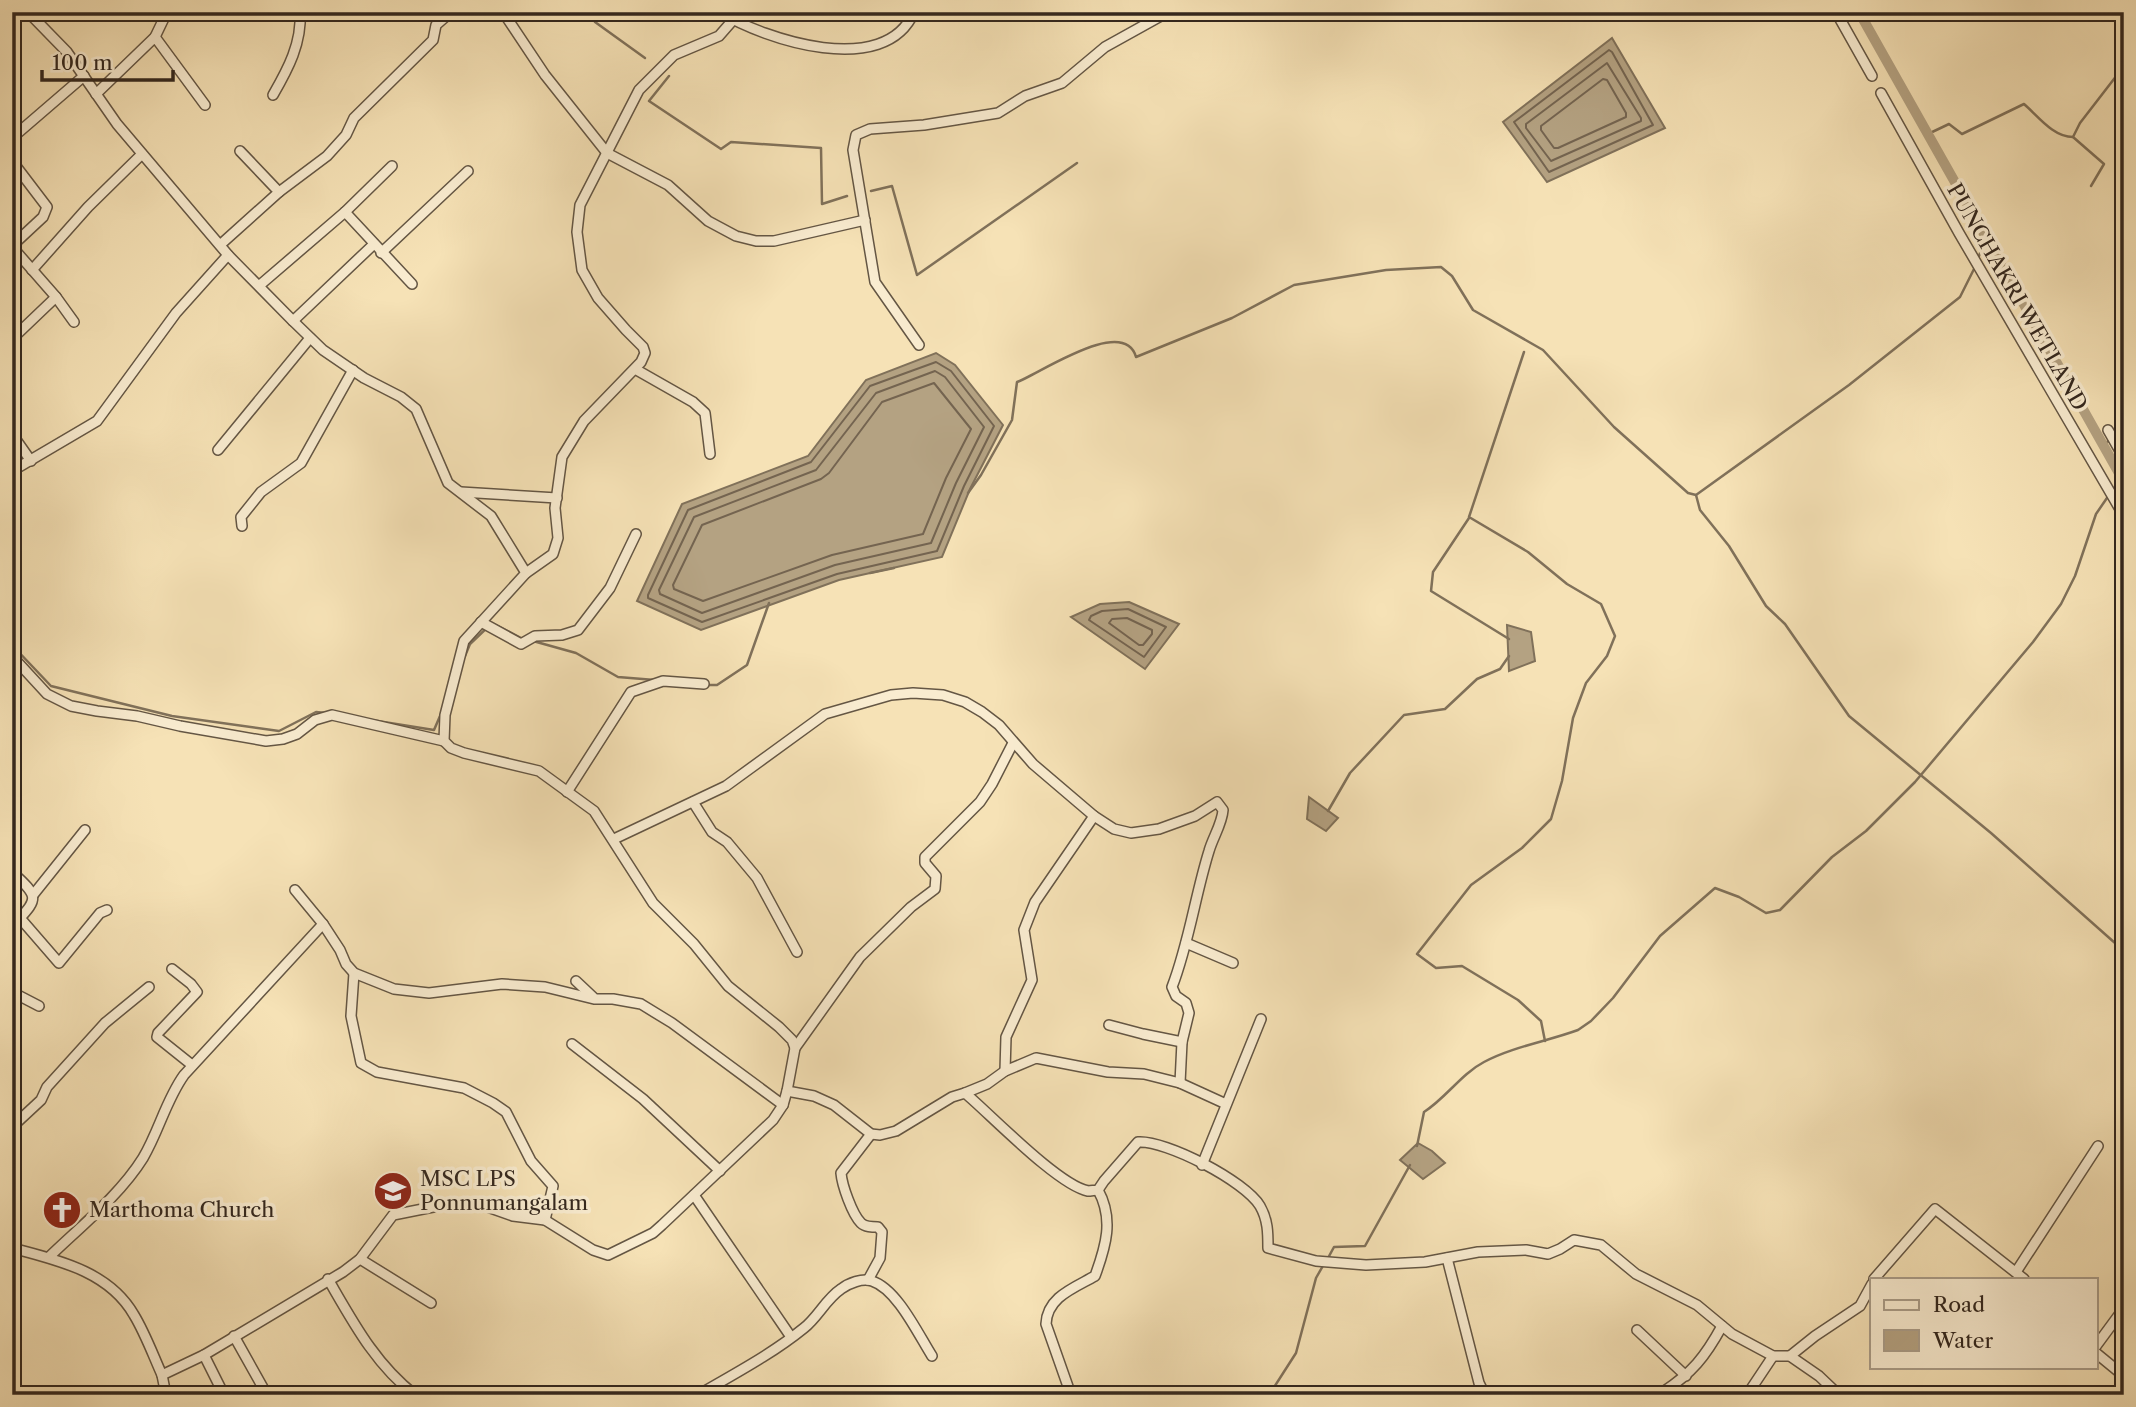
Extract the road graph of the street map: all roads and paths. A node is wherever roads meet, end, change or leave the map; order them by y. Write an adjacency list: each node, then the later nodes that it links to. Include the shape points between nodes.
1 (28, 12): 12 (street)
2 (167, 12): 11 (street)
3 (300, 12): 16 (street, via 297,43)
4 (451, 12): 25 (street, via 436,25 433,40 354,118 327,156)
5 (503, 12): 20 (street, via 545,75)
6 (720, 12): 10 (street)
7 (914, 12): 10 (street, via 897,36 857,49 806,46)
8 (1168, 12): 27 (street, via 1105,47 1062,83 1025,96 998,113 870,129 856,135 853,150)
9 (1836, 12): 13 (street)
10 (733, 20): 20 (street, via 719,36 674,55 639,90)
11 (155, 37): 15 (street); 17 (street)
12 (84, 76): 15 (street); 18 (street)
13 (1872, 76)
14 (1881, 93): 53 (street, PUNCHAKRI WETLAND)
15 (96, 94): 21 (street)
16 (273, 95)
17 (205, 105)
18 (12, 138)
19 (240, 151): 25 (street)
20 (607, 153): 27 (street, via 668,185 708,221 736,236 774,241); 42 (street, via 580,205 577,232 582,270 598,298 643,346 645,353)
21 (142, 154): 29 (street); 33 (street)
22 (12, 161): 30 (street, via 47,207 43,217)
23 (392, 166): 26 (street)
24 (468, 171): 31 (street)
25 (279, 192): 29 (street)
26 (345, 212): 28 (street); 35 (street)
27 (865, 220): 41 (street, via 876,282)
28 (374, 244): 31 (street); 37 (street)
29 (220, 245): 32 (street)
30 (13, 246): 33 (street)
31 (382, 253): 34 (street)
32 (228, 255): 35 (street); 49 (street, via 176,313 97,421)
33 (32, 270): 36 (street)
34 (412, 284)
35 (260, 285): 37 (street)
36 (57, 297): 38 (street); 40 (street)
37 (293, 321): 39 (street)
38 (74, 322)
39 (310, 338): 43 (street); 46 (street)
40 (12, 339)
41 (919, 345)
42 (635, 369): 47 (street, via 693,402 705,414); 52 (street, via 578,430 562,457)
43 (353, 370): 51 (street, via 416,409 448,483); 54 (street, via 301,463 261,492 241,517)
44 (2108, 430): 48 (street, PUNCHAKRI WETLAND)
45 (12, 434): 49 (street)
46 (218, 450)
47 (710, 454)
48 (2124, 458)
49 (31, 461): 50 (street)
50 (12, 471)
51 (461, 492): 52 (street); 56 (street, via 491,516)
52 (557, 498): 56 (street, via 558,538 553,554)
53 (2124, 516)
54 (242, 526)
55 (636, 534): 57 (street, via 610,587 578,630 536,636 521,644)
56 (526, 573): 57 (street)
57 (481, 622): 60 (street, via 464,641 445,715)
58 (12, 656): 60 (street, via 47,694 71,706 266,741 297,734 315,720 332,715)
59 (704, 684): 62 (street, via 663,681 631,692)
60 (444, 741): 62 (street, via 464,753 539,771)
61 (1013, 743): 63 (street, via 999,725 965,702 943,695 891,695 825,714 726,786); 64 (street); 88 (street, via 980,802 925,857 936,876 935,889 860,957)
62 (567, 792): 66 (street, via 594,811)
63 (693, 802): 66 (street); 75 (street, via 712,832 727,842 757,878)
64 (1094, 816): 74 (street, via 1114,829 1132,833 1159,829 1217,803 1223,810); 90 (street, via 1035,902 1024,930 1032,980 1006,1037)
65 (85, 830): 69 (street)
66 (614, 839): 88 (street, via 653,903 728,986 792,1040)
67 (12, 872): 69 (street)
68 (295, 890): 72 (street)
69 (33, 895): 71 (street)
70 (107, 911): 71 (street, via 100,913 59,963)
71 (20, 918): 73 (street)
72 (323, 924): 78 (street); 89 (street)
73 (12, 927)
74 (1186, 943): 76 (street); 86 (street, via 1172,987 1188,1008)
75 (797, 952)
76 (1233, 963)
77 (172, 969): 89 (street, via 197,992 157,1037)
78 (354, 973): 82 (street, via 394,989 429,993 502,984 545,987); 103 (street, via 351,1016 361,1063 377,1072 464,1088 506,1112 531,1161 553,1186)
79 (576, 981): 82 (street)
80 (149, 987): 96 (street, via 105,1023 47,1087 41,1100)
81 (12, 992): 83 (street)
82 (594, 999): 95 (street, via 641,1004)
83 (39, 1006)
84 (1261, 1019): 94 (street)
85 (1109, 1025): 86 (street)
86 (1182, 1042): 91 (street)
87 (572, 1044): 100 (street, via 643,1099)
88 (794, 1048): 92 (street)
89 (192, 1065): 105 (street, via 175,1087 131,1176)
90 (1005, 1071): 91 (street, via 1036,1058); 93 (street)
91 (1180, 1083): 94 (street)
92 (787, 1091): 95 (street); 97 (street, via 834,1105)
93 (965, 1093): 97 (street, via 896,1131); 101 (street, via 1069,1181 1087,1191)
94 (1226, 1104): 99 (street)
95 (783, 1105): 100 (street)
96 (12, 1127)
97 (872, 1134): 112 (street, via 841,1173 860,1222 882,1232 880,1258)
98 (2098, 1146): 108 (street)
99 (1202, 1165): 101 (street, via 1149,1141 1138,1142); 106 (street, via 1233,1180 1258,1204 1266,1219 1268,1248 1319,1261 1366,1265)
100 (720, 1171): 102 (street)
101 (1098, 1190): 135 (street, via 1108,1213 1104,1252 1095,1276 1053,1301 1046,1313)
102 (694, 1195): 103 (street, via 653,1233 608,1255); 119 (street)
103 (545, 1220): 107 (street, via 513,1216 482,1205 414,1210 393,1215)
104 (12, 1248): 105 (street)
105 (49, 1257): 126 (street, via 99,1278 121,1296)
106 (1447, 1258): 116 (street, via 1526,1250 1548,1254 1574,1240 1601,1245 1636,1274 1697,1305); 136 (street)
107 (360, 1259): 111 (street); 114 (street)
108 (2016, 1272): 109 (street, via 1935,1209); 110 (street)
109 (1875, 1278)
110 (2023, 1278)
111 (328, 1279): 118 (street); 133 (street, via 363,1340)
112 (867, 1280): 119 (street, via 835,1293); 123 (street, via 892,1295)
113 (1870, 1288): 125 (street, via 1860,1306)
114 (432, 1303)
115 (2124, 1308): 120 (street)
116 (1722, 1326): 124 (street); 127 (street)
117 (1637, 1330): 127 (street)
118 (234, 1336): 121 (street); 132 (street)
119 (791, 1337): 134 (street)
120 (2098, 1343)
121 (204, 1355): 126 (street); 131 (street)
122 (2098, 1355): 128 (street)
123 (932, 1356)
124 (1773, 1356): 125 (street); 138 (street)
125 (1790, 1356): 129 (street, via 1819,1376)
126 (162, 1375): 130 (street)
127 (1686, 1376): 137 (street)
128 (2124, 1377)
129 (1832, 1393)
130 (166, 1395)
131 (224, 1395)
132 (267, 1395)
133 (415, 1395)
134 (698, 1395)
135 (1072, 1395)
136 (1485, 1395)
137 (1662, 1395)
138 (1747, 1395)

